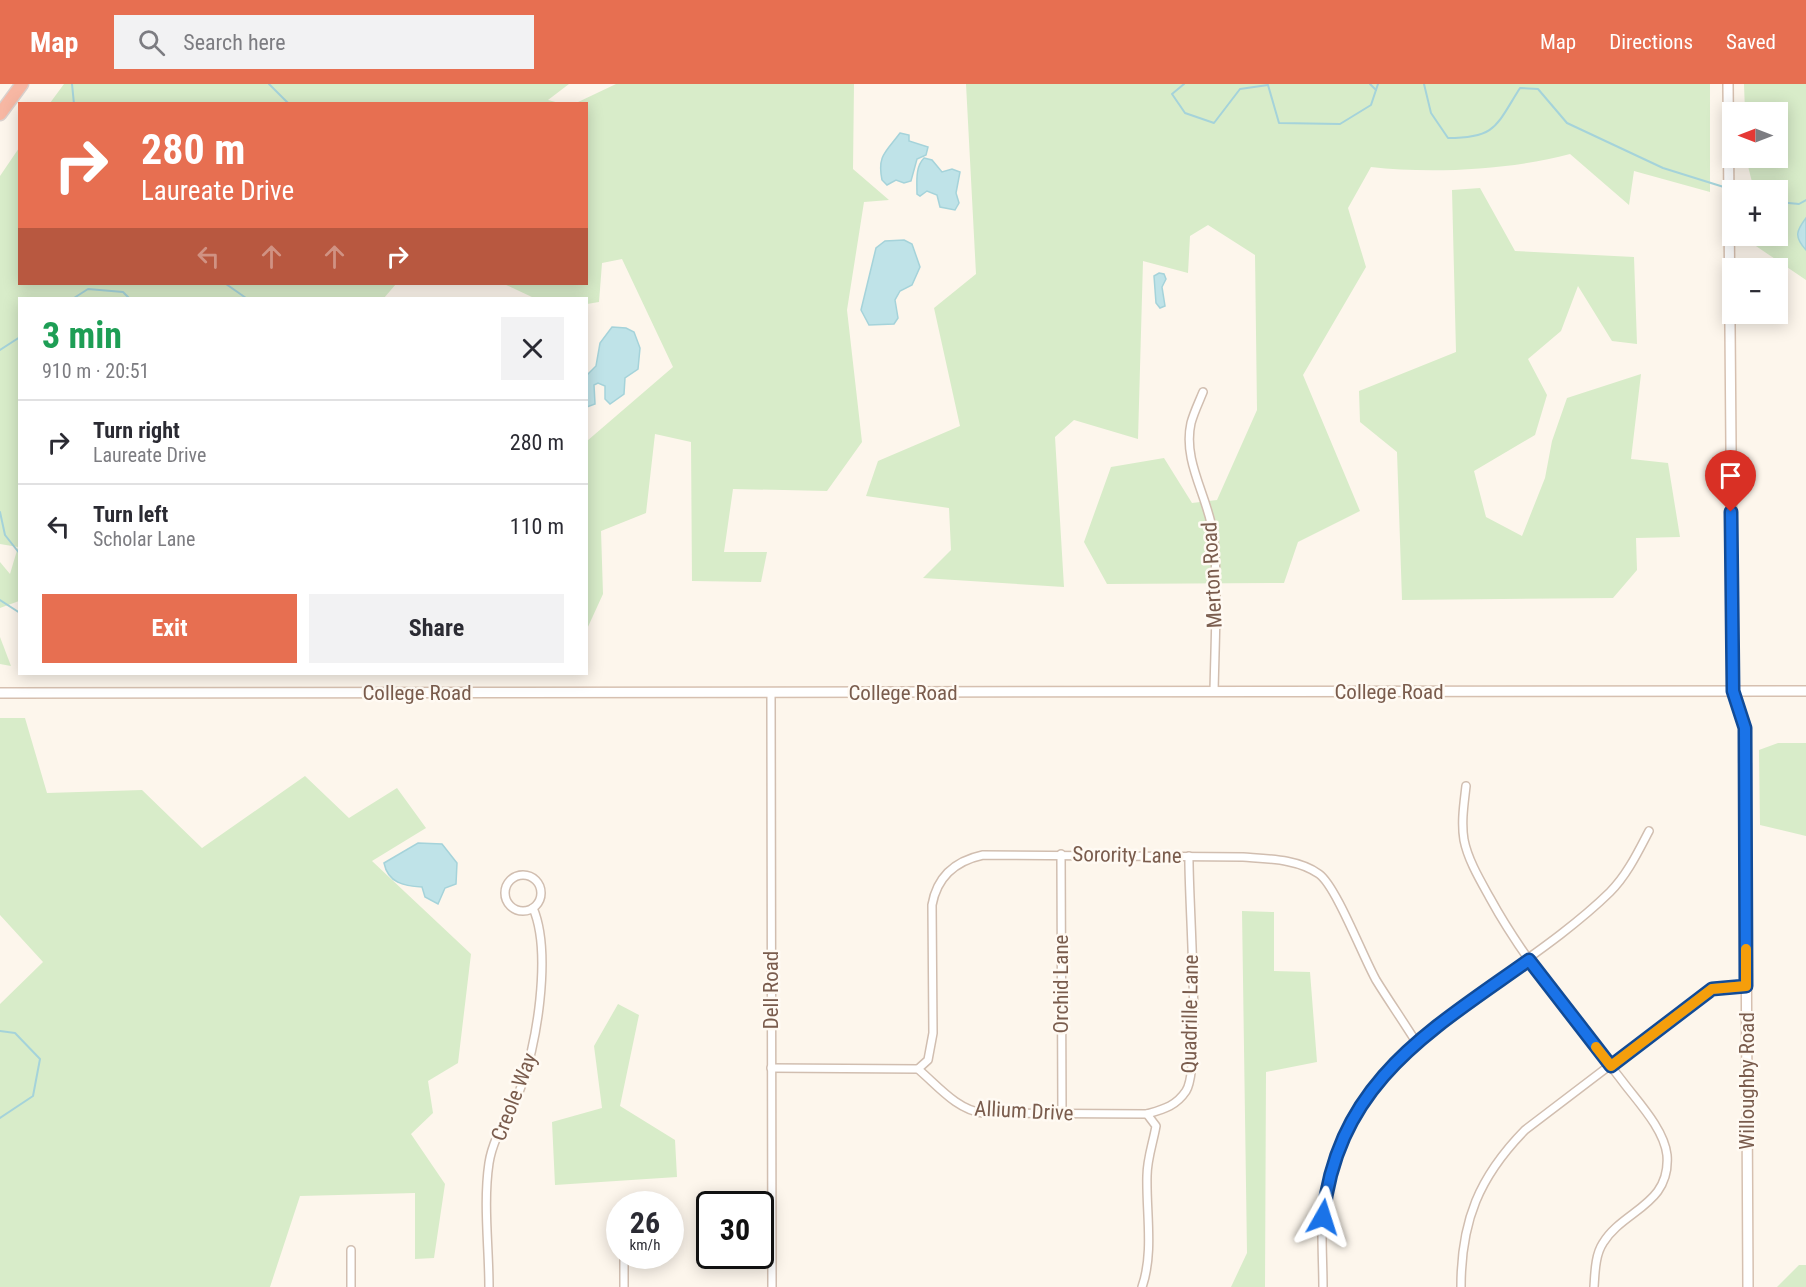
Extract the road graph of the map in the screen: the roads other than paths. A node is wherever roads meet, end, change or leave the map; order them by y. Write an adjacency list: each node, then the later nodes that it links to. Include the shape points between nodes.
1 (22, 84): 3 (highway)
2 (1728, 84): 5 (street, Willoughby Road)
3 (0, 114)
4 (1203, 392): 7 (street, Merton Road, via 1191,422 1190,438 1191,456 1214,539)
5 (1733, 691): 6 (street, College Road); 7 (street, College Road); 16 (street, Willoughby Road, via 1745,728)
6 (1806, 691)
7 (1214, 692): 9 (street, College Road)
8 (5, 693): 9 (street, College Road)
9 (771, 693): 19 (street, Dell Road)
10 (1466, 786): 15 (street, via 1465,842 1483,886)
11 (1649, 831): 15 (street, via 1611,892)
12 (1061, 854): 13 (street, Sorority Lane); 20 (street, Sorority Lane, via 976,856 944,875 932,905 931,1048 928,1060); 21 (street, Orchid Lane)
13 (1189, 856): 17 (street, Sorority Lane, via 1280,860 1321,875 1333,890 1376,979); 22 (street, Quadrille Lane, via 1191,1075 1187,1090 1170,1108)
14 (533, 908): 14 (street, Creole Way, via 522,911 511,907 504,890 520,874 537,881 540,898); 26 (street, Creole Way, via 540,950 540,1003 531,1060 489,1163)
15 (1529, 960): 17 (street); 18 (street)
16 (1746, 986): 18 (street, via 1712,989); 33 (street, Willoughby Road)
17 (1416, 1042): 30 (street, via 1376,1082 1339,1146 1326,1184)
18 (1611, 1066): 31 (street, via 1525,1130 1491,1170 1462,1242); 32 (street, via 1658,1131 1666,1164 1654,1197 1601,1245)
19 (771, 1068): 20 (street); 28 (street, Dell Road)
20 (918, 1069): 21 (street, Allium Drive, via 970,1112)
21 (1062, 1114): 22 (street, Allium Drive)
22 (1148, 1114): 29 (street, via 1156,1126 1148,1164 1148,1239)
23 (351, 1250): 25 (street)
24 (624, 1269): 27 (street)
25 (351, 1287)
26 (489, 1287)
27 (624, 1287)
28 (772, 1287)
29 (1142, 1287)
30 (1323, 1287)
31 (1461, 1287)
32 (1594, 1287)
33 (1748, 1287)

